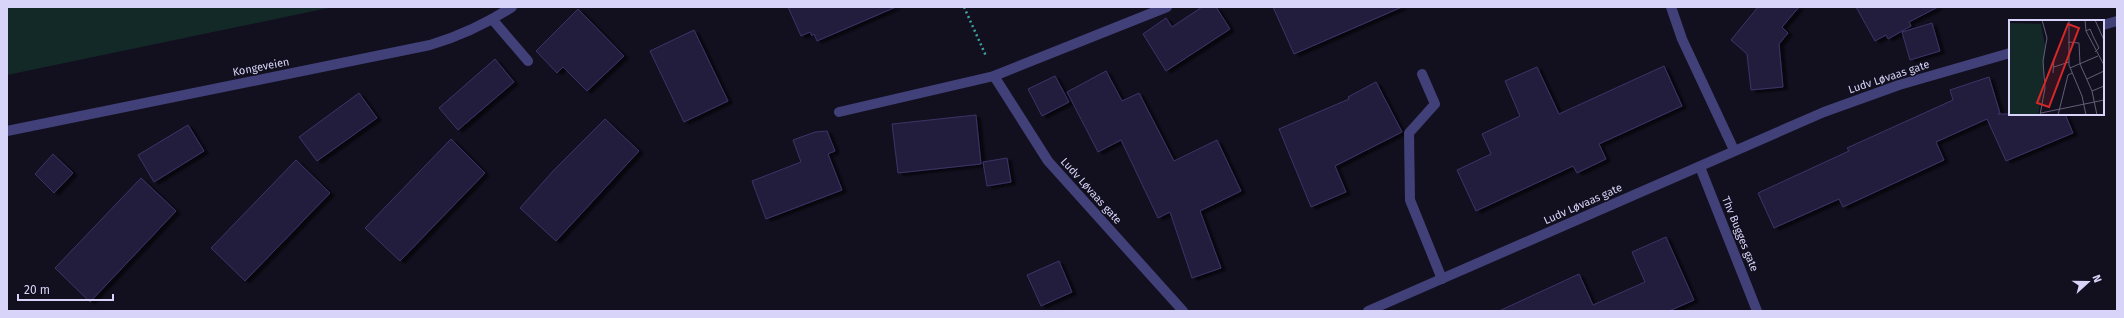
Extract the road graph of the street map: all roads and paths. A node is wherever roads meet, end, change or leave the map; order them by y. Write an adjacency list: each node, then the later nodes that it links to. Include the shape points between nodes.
1 (512, 7): 5 (street, Kongeveien)
2 (964, 7): 11 (path)
3 (1167, 7): 11 (street)
4 (1671, 7): 14 (street, via 1682,39)
5 (492, 20): 9 (street); 13 (street, Kongeveien, via 458,36 430,45)
6 (2117, 21): 7 (street)
7 (2104, 25)
8 (2009, 53): 14 (street, Ludv Løvaas gate, via 1899,85 1824,112)
9 (528, 61)
10 (1422, 74): 16 (street, via 1435,104 1409,133 1410,200)
11 (994, 76): 12 (street); 17 (street, Ludv Løvaas gate, via 1048,161)
12 (839, 112)
13 (7, 131)
14 (1734, 150): 15 (street, Ludv Løvaas gate)
15 (1700, 167): 16 (street, Ludv Løvaas gate); 19 (street, Thv Bugges gate)
16 (1442, 279): 18 (street, Ludv Løvaas gate)
17 (1184, 311)
18 (1368, 311)
19 (1757, 311)

